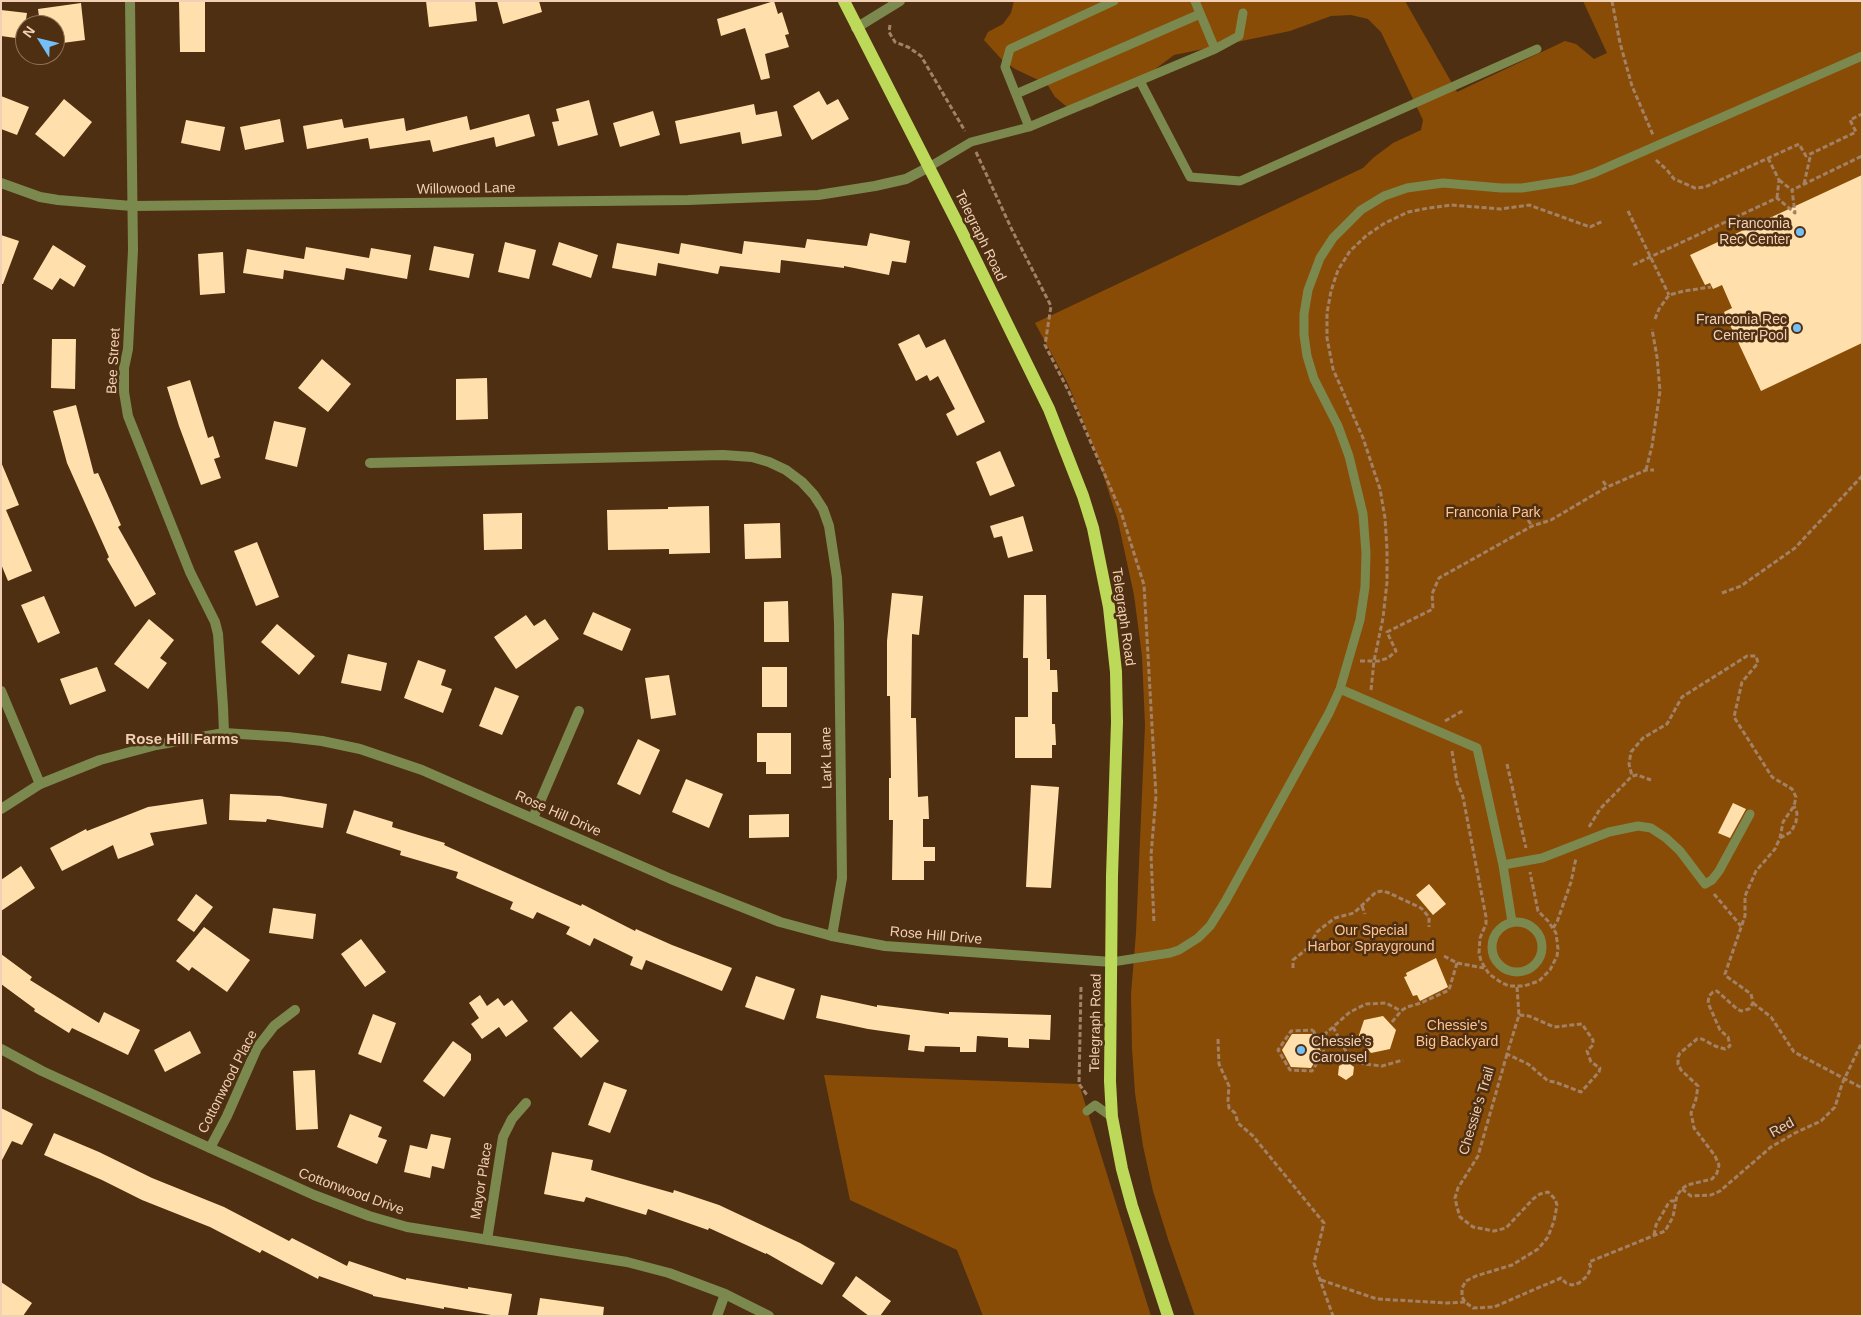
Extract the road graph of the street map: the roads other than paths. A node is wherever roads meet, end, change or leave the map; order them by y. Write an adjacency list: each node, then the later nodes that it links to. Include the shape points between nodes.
1 (130, 1): 17 (street, Bee Street)
2 (844, 1): 8 (main road, Telegraph Road)
3 (900, 1): 8 (street)
4 (1114, 1): 13 (lane, via 1010,49 1005,67)
5 (1195, 1): 7 (lane)
6 (1243, 13): 9 (lane, via 1239,36)
7 (1200, 14): 9 (lane); 13 (lane)
8 (856, 28): 15 (main road, Telegraph Road)
9 (1215, 49): 12 (lane)
10 (1537, 49): 12 (lane, via 1240,180 1190,177)
11 (1862, 56): 19 (lane, via 1594,173 1541,186 1501,188 1443,183 1407,188 1384,196 1352,218 1333,238 1320,258 1308,290 1304,335 1314,379 1349,456 1363,514 1365,587 1360,620)
12 (1140, 81): 14 (lane)
13 (1016, 94): 14 (lane)
14 (1029, 127): 15 (lane, via 971,142)
15 (929, 167): 17 (street, Willowood Lane, via 906,179 818,195 688,200); 30 (main road, Telegraph Road, via 1049,409 1093,528 1110,615 1116,672)
16 (1, 183): 17 (street, Willowood Lane, via 58,200)
17 (132, 206): 22 (street, Bee Street, via 132,270 124,368 128,416 190,572 215,622)
18 (370, 463): 29 (street, Lark Lane, via 723,455 769,462 802,482 823,509 829,526 836,578 842,878)
19 (1340, 689): 27 (lane, via 1477,748); 30 (lane, via 1210,926 1179,950)
20 (1, 691): 23 (street)
21 (579, 711): 26 (street)
22 (224, 733): 23 (street, Rose Hill Drive, via 119,754); 26 (street, Rose Hill Drive, via 288,737 360,749 422,770)
23 (40, 784): 24 (street, Rose Hill Drive)
24 (1, 809)
25 (1750, 814): 27 (lane, via 1719,871 1705,884 1666,838 1651,828 1638,826 1609,832 1542,858)
26 (533, 818): 29 (street, Rose Hill Drive, via 745,910)
27 (1503, 865): 28 (lane)
28 (1512, 922): 28 (lane, via 1497,932 1492,949 1500,966 1517,972 1526,970 1540,958 1542,940 1530,925)
29 (832, 936): 30 (street, Rose Hill Drive, via 925,950)
30 (1112, 962): 35 (main road, Telegraph Road)
31 (295, 1010): 36 (street, Cottonwood Place, via 274,1026 257,1048)
32 (1, 1048): 36 (street, Cottonwood Drive, via 42,1071)
33 (526, 1103): 37 (street, Mayor Place, via 512,1119 503,1137)
34 (1087, 1111): 35 (lane, via 1095,1105)
35 (1112, 1117): 41 (main road, Telegraph Road, via 1132,1206)
36 (210, 1148): 37 (street, Cottonwood Drive, via 369,1216 407,1227)
37 (487, 1240): 38 (street, Cottonwood Drive, via 627,1262 669,1273)
38 (725, 1294): 39 (street); 40 (street, Cottonwood Drive)
39 (717, 1316)
40 (769, 1316)
41 (1168, 1316)

